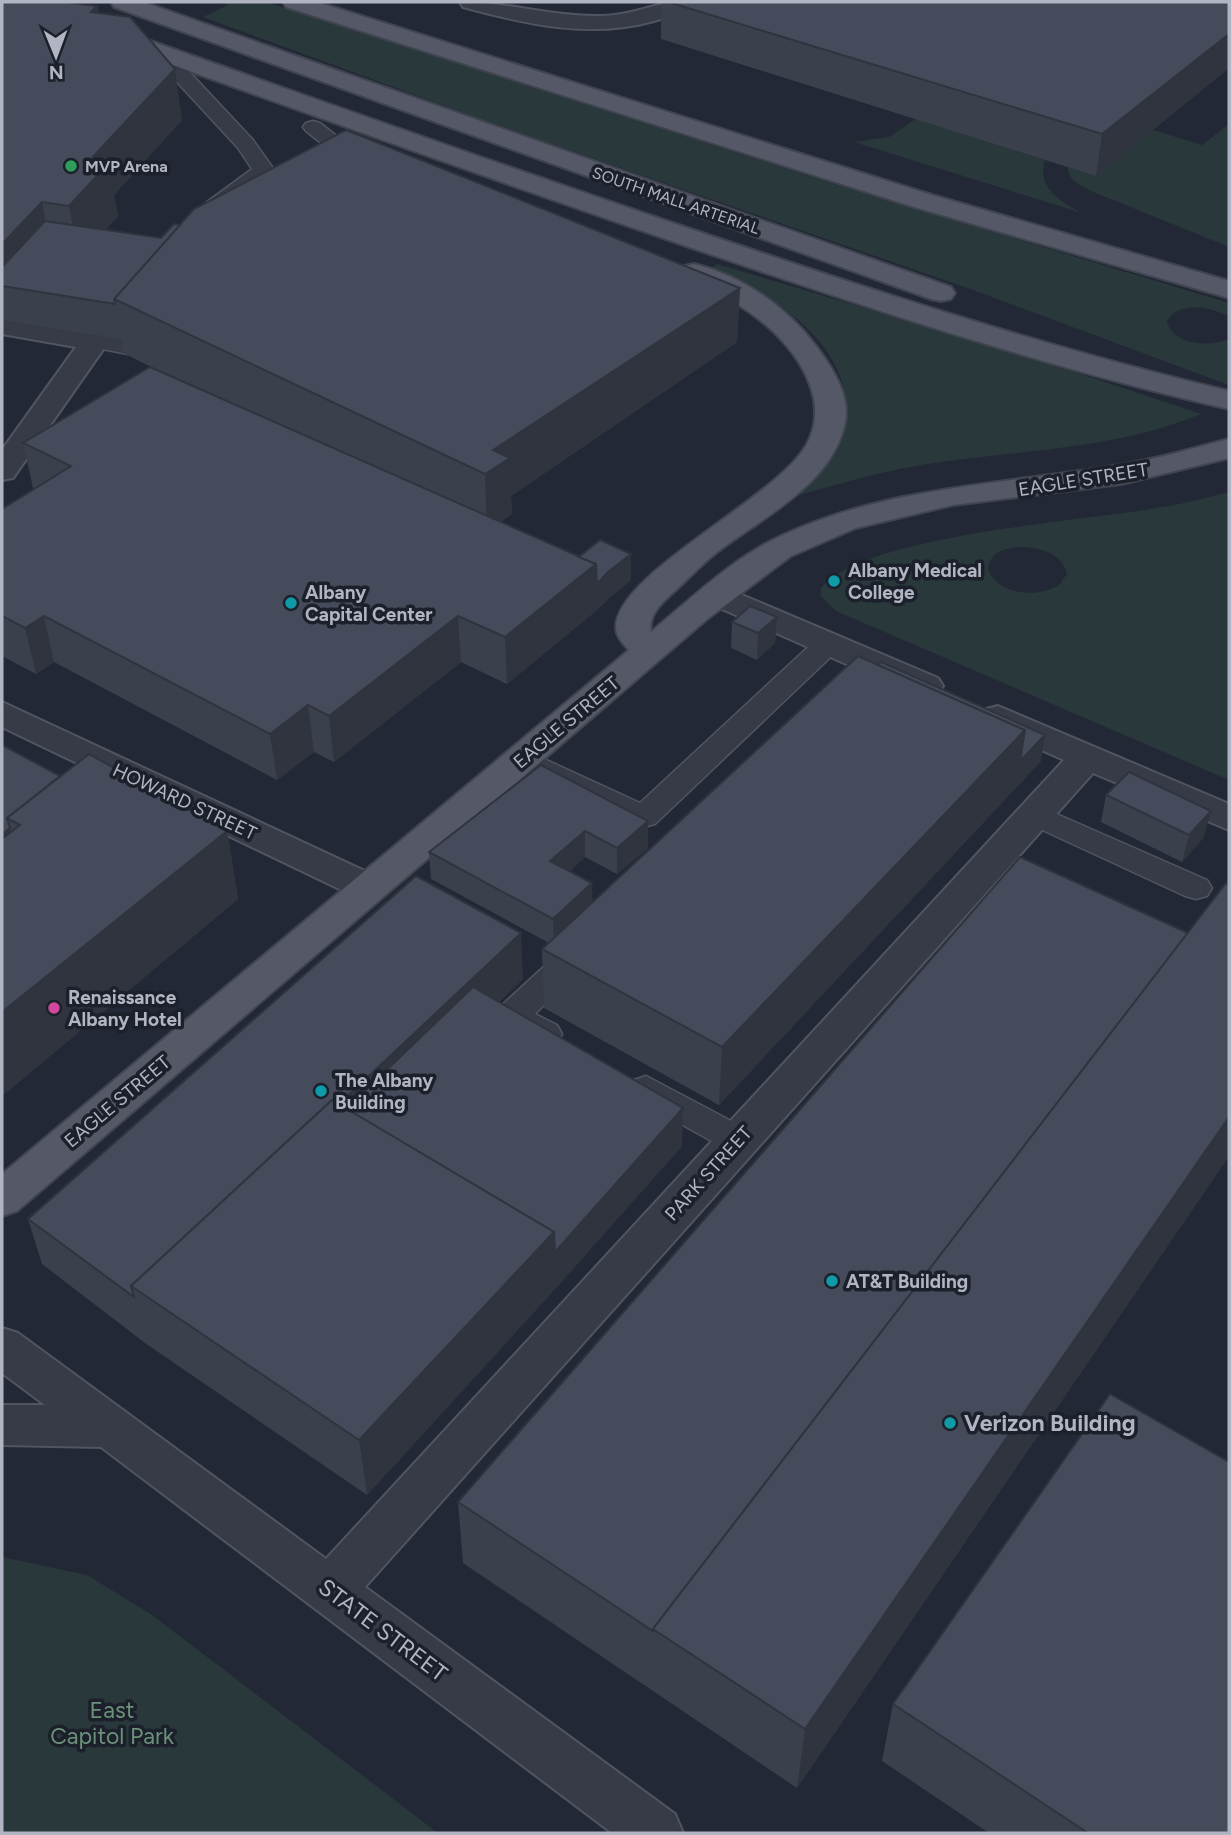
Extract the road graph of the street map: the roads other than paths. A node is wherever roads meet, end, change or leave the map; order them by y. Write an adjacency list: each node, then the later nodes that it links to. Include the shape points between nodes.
1 (20, 2): 7 (main road)
2 (122, 2): 18 (main road, SOUTH MALL ARTERIAL)
3 (294, 2): 14 (main road, via 923,201)
4 (362, 2): 13 (main road)
5 (471, 2): 6 (street, via 545,19 603,23)
6 (683, 6)
7 (161, 53): 8 (main road, via 313,127); 9 (lane, via 246,144 264,171); 18 (main road, via 814,279 1069,359)
8 (384, 171)
9 (221, 200): 10 (lane); 11 (lane)
10 (242, 210)
11 (201, 214)
12 (672, 264): 23 (main road, via 729,302 771,315 805,350 825,385 830,424 806,467 651,594 632,628 636,639)
13 (1229, 275)
14 (1229, 290)
15 (2, 326): 16 (street)
16 (83, 337): 17 (lane); 20 (street)
17 (128, 347)
18 (1229, 400)
19 (1229, 448): 21 (main road, EAGLE STREET, via 1122,475 928,502 858,518 774,552)
20 (2, 471)
21 (716, 594): 22 (street); 23 (main road, EAGLE STREET)
22 (829, 643): 25 (street, via 868,674 962,701); 26 (lane, via 644,817)
23 (651, 650): 26 (main road, EAGLE STREET)
24 (2, 713): 29 (street, HOWARD STREET)
25 (1088, 757): 27 (street, PARK STREET); 28 (street)
26 (521, 760): 29 (main road, EAGLE STREET)
27 (1034, 814): 30 (lane); 34 (street, PARK STREET)
28 (1229, 818)
29 (387, 886): 35 (main road, EAGLE STREET)
30 (1196, 888)
31 (592, 940): 32 (lane, via 512,1016)
32 (572, 1049)
33 (619, 1075): 34 (lane)
34 (738, 1140): 39 (street, PARK STREET)
35 (2, 1199)
36 (2, 1347): 38 (street, STATE STREET)
37 (2, 1425): 38 (street)
38 (110, 1427): 39 (street, STATE STREET)
39 (330, 1590): 40 (street, STATE STREET)
40 (656, 1833)

